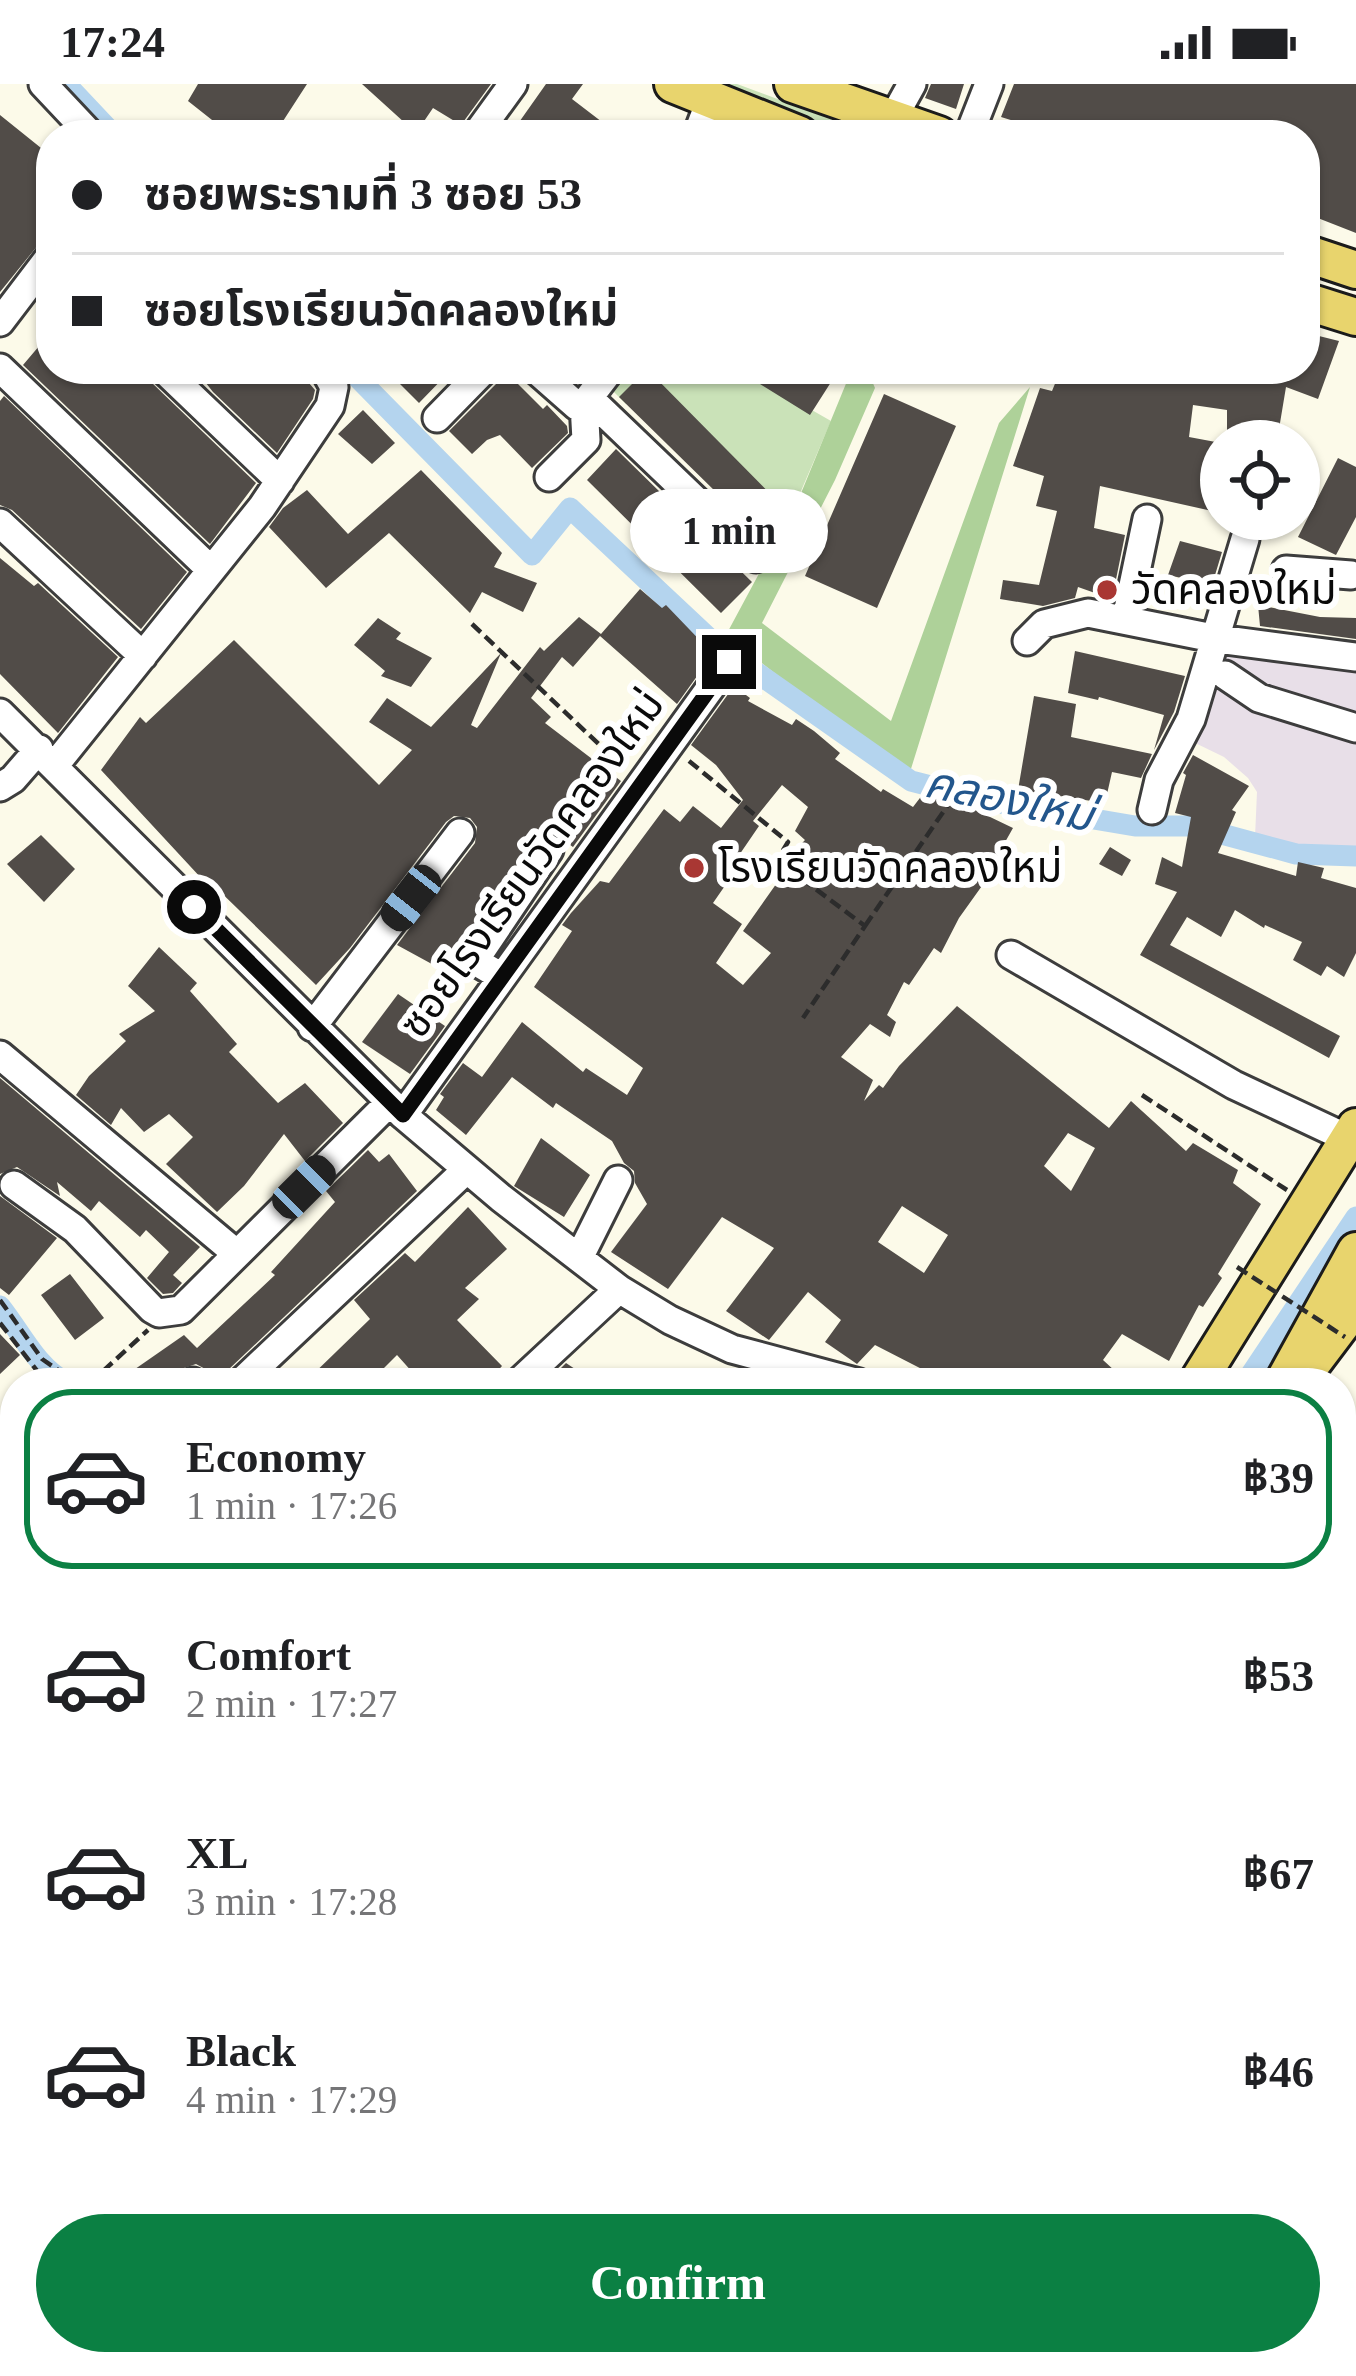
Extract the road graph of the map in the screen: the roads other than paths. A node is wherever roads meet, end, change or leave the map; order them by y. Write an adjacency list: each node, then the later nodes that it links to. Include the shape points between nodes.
1 (43, 84): 8 (street)
2 (513, 84): 9 (street)
3 (673, 84): 7 (main road)
4 (793, 84): 10 (main road)
5 (913, 84): 10 (street)
6 (989, 84): 11 (street)
7 (704, 118)
8 (78, 120)
9 (487, 120)
10 (892, 120)
11 (975, 120)
12 (1320, 258): 13 (main road)
13 (1356, 271)
14 (36, 277): 17 (street)
15 (1320, 306): 16 (main road)
16 (1356, 317)
17 (0, 322)
18 (0, 368): 32 (street)
19 (179, 384): 27 (street)
20 (332, 384): 27 (street, via 330,406)
21 (469, 384): 25 (street)
22 (550, 384): 24 (street, via 570,403)
23 (600, 384): 24 (street)
24 (587, 401): 26 (street, via 586,440); 31 (street)
25 (436, 418)
26 (549, 477)
27 (280, 481): 32 (street)
28 (1147, 519): 35 (street)
29 (0, 524): 38 (street)
30 (1246, 540): 36 (street)
31 (756, 558)
32 (211, 570): 38 (street)
33 (1286, 570): 34 (street)
34 (1354, 571)
35 (1126, 619): 36 (street); 37 (street, via 1072,614 1044,624)
36 (1218, 639): 39 (street); 46 (street)
37 (1028, 641)
38 (142, 656): 44 (street)
39 (1356, 657)
40 (729, 662): 50 (street, ซอยโรงเรียนวัดคลองใหม่)
41 (1225, 675): 43 (street, via 1259,698)
42 (0, 713): 44 (street)
43 (1356, 728)
44 (47, 757): 45 (street); 51 (street)
45 (0, 787)
46 (1152, 810)
47 (460, 833): 51 (street)
48 (549, 850): 50 (street, via 477,957)
49 (1011, 955): 54 (street)
50 (502, 977): 53 (street, ซอยโรงเรียนวัดคลองใหม่)
51 (312, 1027): 53 (street)
52 (0, 1054): 59 (street)
53 (396, 1109): 55 (street); 59 (street, ซอยโรงเรียนวัดคลองใหม่)
54 (1354, 1152): 66 (main road, via 1306,1203); 67 (main road, via 1272,1295)
55 (466, 1170): 60 (street); 63 (street)
56 (618, 1180): 60 (street)
57 (14, 1185): 59 (street, ซอยโรงเรียนวัดคลองใหม่, via 75,1229 152,1309 181,1310)
58 (1356, 1251): 68 (main road)
59 (237, 1254)
60 (580, 1256): 61 (street)
61 (619, 1289): 64 (street); 65 (street, via 732,1349)
62 (1350, 1321): 69 (main road)
63 (256, 1368)
64 (534, 1368)
65 (803, 1368)
66 (1209, 1368)
67 (1212, 1368)
68 (1291, 1368)
69 (1309, 1368)

